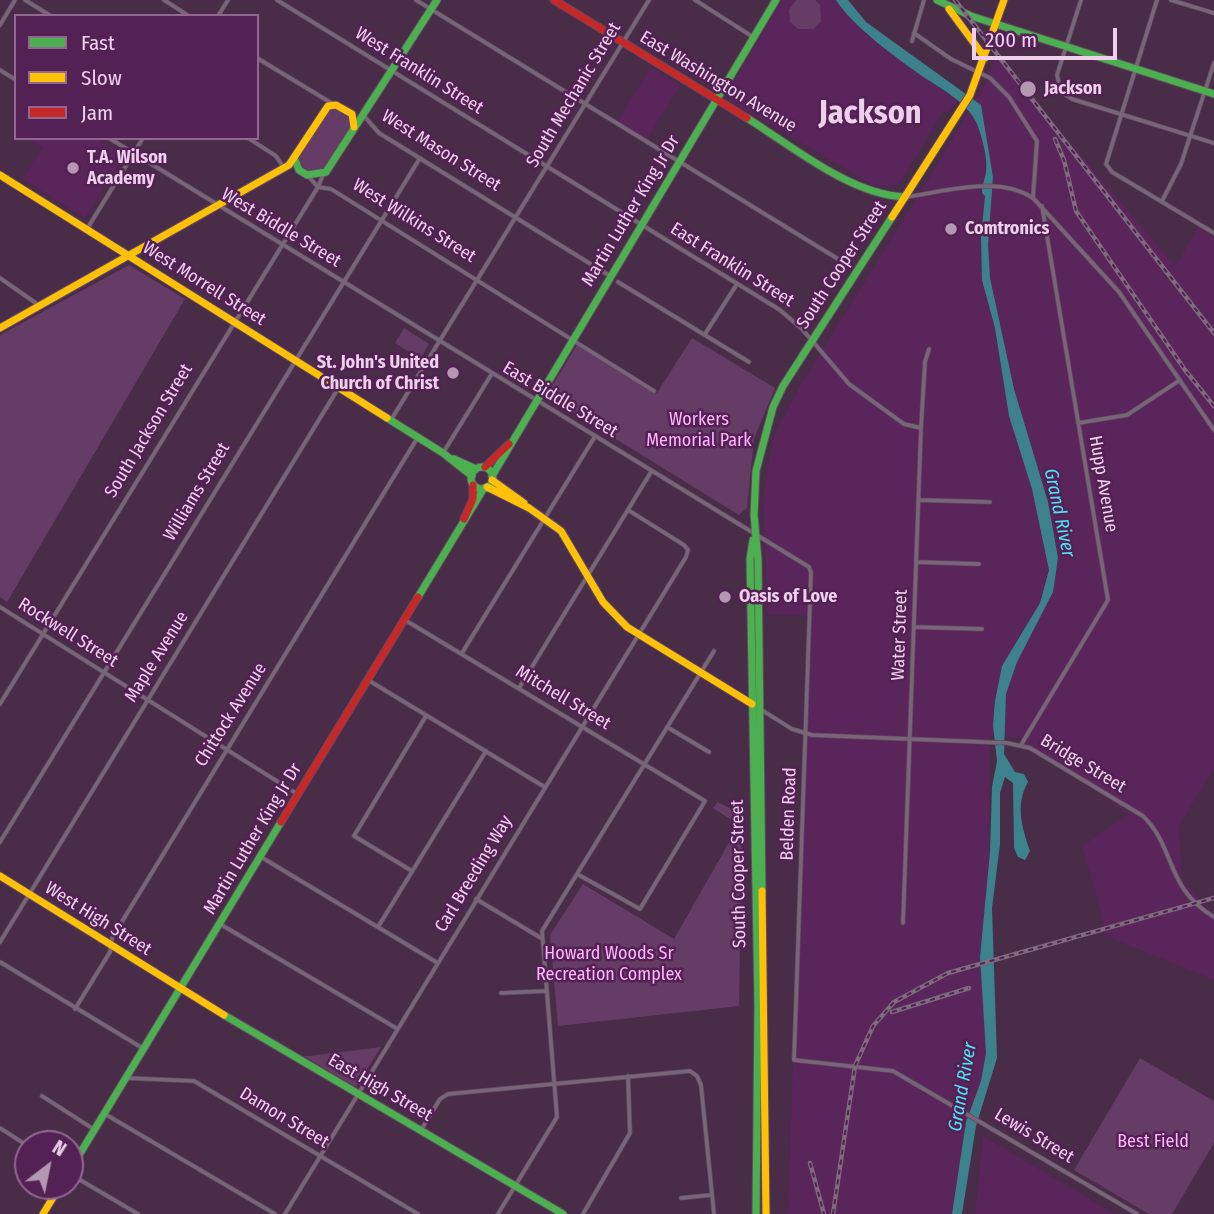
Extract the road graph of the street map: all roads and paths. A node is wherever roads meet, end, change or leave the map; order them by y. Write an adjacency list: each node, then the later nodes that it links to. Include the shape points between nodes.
1 (15, 0): 23 (street)
2 (25, 0): 20 (street)
3 (163, 0): 21 (street)
4 (277, 0): 33 (street, West Franklin Street)
5 (416, 0): 18 (street)
6 (437, 0): 18 (main road, South Jackson Street)
7 (554, 0): 27 (main road, East Washington Avenue)
8 (649, 0): 27 (street, South Mechanic Street)
9 (695, 0): 25 (street)
10 (776, 0): 25 (main road, Martin Luther King Jr Dr)
11 (924, 0): 24 (street)
12 (937, 0): 17 (main road)
13 (1004, 0): 22 (main road, South Cooper Street)
14 (1081, 0): 28 (street)
15 (1157, 0): 32 (street)
16 (1171, 0): 19 (street)
17 (948, 7): 22 (main road); 29 (main road)
18 (431, 10): 33 (main road, South Jackson Street); 40 (street)
19 (1214, 13)
20 (48, 14)
21 (186, 14)
22 (996, 24): 28 (main road); 29 (main road, South Cooper Street)
23 (0, 25)
24 (914, 33): 26 (street); 34 (street)
25 (753, 37): 38 (main road, Martin Luther King Jr Dr)
26 (912, 41)
27 (622, 42): 38 (main road, East Washington Avenue); 40 (street, South Mechanic Street)
28 (1066, 47): 32 (main road); 43 (street, via 1057,75 1059,88 1072,99)
29 (985, 58): 34 (main road, South Cooper Street)
30 (259, 59): 37 (street, West Mason Street)
31 (1214, 63): 35 (street)
32 (1136, 70): 35 (main road); 43 (street)
33 (393, 71): 44 (main road, South Jackson Street); 55 (street, West Franklin Street)
34 (980, 74): 62 (main road, South Cooper Street); 63 (street, via 998,85 1035,136)
35 (1205, 92): 36 (main road); 46 (street)
36 (1214, 94)
37 (324, 98): 39 (street, West Mason Street); 41 (street)
38 (716, 99): 54 (main road, Martin Luther King Jr Dr); 62 (main road, East Washington Avenue, via 863,189)
39 (336, 105): 41 (main road); 42 (main road, West Mason Street)
40 (584, 105): 54 (street); 55 (street, South Mechanic Street)
41 (326, 107): 52 (main road)
42 (352, 114): 44 (main road, West Mason Street); 45 (main road, West Mason Street)
43 (1122, 115): 46 (street); 64 (street, via 1106,159 1112,172)
44 (364, 116): 45 (main road, South Jackson Street); 53 (street, West Mason Street, via 374,130)
45 (354, 127): 58 (main road, South Jackson Street)
46 (1191, 136): 50 (street); 64 (street)
47 (112, 140): 51 (street, West Biddle Street)
48 (142, 140): 51 (street)
49 (251, 140): 56 (street, via 276,156)
50 (1214, 143)
51 (134, 154): 65 (street, West Biddle Street); 70 (street)
52 (296, 157): 56 (main road); 57 (main road)
53 (420, 158): 67 (street, West Mason Street); 68 (street, Williams Street)
54 (678, 162): 69 (main road, Martin Luther King Jr Dr); 74 (street)
55 (547, 166): 67 (street, South Mechanic Street); 69 (street, East Franklin Street)
56 (284, 168): 57 (main road, West Wilkins Street); 65 (main road)
57 (300, 171): 60 (main road, West Wilkins Street)
58 (323, 174): 60 (main road); 61 (street, South Jackson Street)
59 (0, 175): 70 (main road, West Morrell Street)
60 (307, 176): 61 (street, West Wilkins Street)
61 (318, 187): 68 (street, West Wilkins Street, via 331,189); 72 (street, South Jackson Street)
62 (905, 197): 63 (street, East Washington Avenue, via 996,186 1017,189); 86 (main road, South Cooper Street)
63 (1033, 198): 66 (street, East Washington Avenue)
64 (1162, 201): 71 (street)
65 (218, 206): 72 (street, West Biddle Street); 73 (main road)
66 (1042, 206): 92 (street, East Washington Avenue, via 1119,292); 97 (street, Hupp Avenue)
67 (515, 217): 75 (street, West Mason Street); 77 (street, South Mechanic Street)
68 (382, 220): 77 (street, West Wilkins Street); 78 (street, Williams Street)
69 (641, 224): 75 (main road, Martin Luther King Jr Dr); 80 (street, East Franklin Street)
70 (87, 229): 73 (main road, West Morrell Street)
71 (1214, 233)
72 (282, 245): 78 (street, West Biddle Street); 82 (street, South Jackson Street)
73 (130, 257): 81 (main road); 82 (main road, West Morrell Street)
74 (838, 259)
75 (610, 276): 85 (main road, Martin Luther King Jr Dr)
76 (0, 278): 81 (street)
77 (477, 279): 85 (street, West Wilkins Street); 87 (street, South Mechanic Street)
78 (342, 282): 87 (street, West Biddle Street); 89 (street, Williams Street)
79 (618, 282): 84 (street)
80 (737, 284): 84 (street); 86 (street, East Franklin Street, via 785,314)
81 (40, 306): 83 (main road)
82 (235, 322): 89 (main road, West Morrell Street); 124 (street, South Jackson Street)
83 (0, 328)
84 (705, 334): 90 (street)
85 (573, 340): 94 (street, West Wilkins Street); 95 (main road, Martin Luther King Jr Dr)
86 (811, 341): 98 (street, East Franklin Street, via 835,372 859,392 904,424); 115 (main road, South Cooper Street, via 783,386 765,429 754,482)
87 (438, 342): 91 (street, East Biddle Street); 96 (street, South Mechanic Street)
88 (929, 349): 98 (street, Water Street)
89 (295, 360): 93 (main road, West Morrell Street); 128 (street, Williams Street)
90 (749, 362)
91 (491, 375): 95 (street, East Biddle Street); 103 (street)
92 (1180, 380): 97 (street, via 1127,415); 99 (street, East Washington Avenue)
93 (339, 387): 96 (main road, West Morrell Street); 132 (street, Maple Avenue)
94 (654, 391)
95 (535, 402): 101 (street, East Biddle Street); 102 (main road, Martin Luther King Jr Dr)
96 (391, 420): 100 (main road, West Morrell Street)
97 (1079, 423): 141 (street, Hupp Avenue, via 1108,604)
98 (920, 428): 109 (street, Water Street)
99 (1214, 430)
100 (418, 437): 103 (main road, West Morrell Street); 142 (street, Chittock Avenue)
101 (594, 438): 105 (street, East Biddle Street); 113 (street)
102 (513, 439): 104 (main road, Martin Luther King Jr Dr); 106 (main road, Martin Luther King Jr Dr)
103 (446, 455): 104 (main road); 107 (main road)
104 (481, 468): 106 (main road); 107 (main road, Martin Luther King Jr Dr)
105 (651, 472): 112 (street); 115 (street, East Biddle Street)
106 (492, 478): 108 (main road, Martin Luther King Jr Dr); 111 (main road)
107 (472, 480): 108 (main road); 114 (main road, Martin Luther King Jr Dr, via 474,495)
108 (485, 488): 111 (main road); 114 (main road, Martin Luther King Jr Dr)
109 (919, 500): 110 (street); 116 (street, Water Street)
110 (990, 502)
111 (528, 508): 113 (main road)
112 (628, 510): 119 (street); 125 (street, Carl Breeding Way, via 688,550)
113 (544, 518): 119 (main road, via 566,537); 127 (street)
114 (463, 525): 121 (main road, Martin Luther King Jr Dr)
115 (754, 534): 118 (street, East Biddle Street); 134 (main road, South Cooper Street, via 750,559); 135 (main road, South Cooper Street)
116 (916, 562): 117 (street); 122 (street, Water Street)
117 (979, 564)
118 (811, 570): 139 (street, Belden Road)
119 (588, 574): 125 (main road, via 611,611); 131 (street)
120 (0, 607): 124 (street, Rockwell Street)
121 (405, 620): 127 (street, Mitchell Street); 130 (main road, Martin Luther King Jr Dr)
122 (914, 628): 123 (street); 140 (street, Water Street)
123 (982, 629)
124 (43, 634): 128 (street, Rockwell Street); 133 (street, South Jackson Street)
125 (638, 635): 129 (main road); 137 (street, Carl Breeding Way)
126 (714, 651): 129 (street)
127 (462, 653): 131 (street, Mitchell Street)
128 (103, 672): 132 (street, Rockwell Street); 148 (street, Williams Street)
129 (700, 673): 134 (main road); 138 (street)
130 (368, 680): 136 (street); 147 (main road, Martin Luther King Jr Dr)
131 (519, 688): 137 (street, Mitchell Street)
132 (147, 700): 142 (street, Rockwell Street); 153 (street, Maple Avenue)
133 (0, 704)
134 (752, 704): 135 (main road); 193 (main road, South Cooper Street)
135 (760, 709): 139 (street, Bridge Street); 194 (main road, South Cooper Street)
136 (426, 716): 143 (street); 150 (street, via 354,836)
137 (582, 725): 145 (street, Mitchell Street); 146 (street, Carl Breeding Way)
138 (667, 727): 144 (street); 145 (street)
139 (806, 734): 140 (street, Bridge Street); 170 (street, Belden Road)
140 (910, 740): 141 (street, Bridge Street); 156 (street, Water Street)
141 (1021, 745): 155 (street, Bridge Street, via 1143,816 1155,830 1181,888)
142 (226, 750): 147 (street, Rockwell Street); 161 (street, Chittock Avenue)
143 (486, 751): 146 (street); 150 (street)
144 (709, 752)
145 (645, 763): 151 (street); 151 (street, Mitchell Street, via 705,801 643,906 638,909)
146 (544, 786): 154 (street, Carl Breeding Way)
147 (299, 795): 149 (main road, Martin Luther King Jr Dr)
148 (0, 842)
149 (261, 857): 157 (main road, Martin Luther King Jr Dr); 158 (street)
150 (412, 871): 158 (street)
151 (577, 874): 159 (street)
152 (0, 876): 153 (main road, West High Street)
153 (29, 894): 160 (street, Maple Avenue); 161 (main road, West High Street)
154 (475, 899): 159 (street); 163 (street, Carl Breeding Way)
155 (1214, 917)
156 (903, 923)
157 (220, 924): 164 (main road, Martin Luther King Jr Dr); 168 (street)
158 (378, 927): 163 (street)
159 (541, 938): 165 (street)
160 (0, 942)
161 (110, 945): 164 (main road, West High Street); 167 (street, Chittock Avenue)
162 (0, 962): 167 (street)
163 (436, 962): 168 (street, Carl Breeding Way)
164 (180, 989): 169 (main road, Martin Luther King Jr Dr); 174 (main road, East High Street)
165 (546, 990): 166 (street); 173 (street)
166 (501, 993)
167 (75, 1009): 169 (street)
168 (397, 1028): 174 (street, Carl Breeding Way)
169 (144, 1049): 172 (main road, Martin Luther King Jr Dr)
170 (794, 1060): 195 (street, Lewis Street, via 885,1068)
171 (628, 1076): 173 (street); 183 (street, via 683,1070 698,1076); 191 (street, via 630,1133)
172 (126, 1078): 176 (main road, Martin Luther King Jr Dr); 180 (street, Damon Street, via 194,1081)
173 (555, 1084): 178 (street, via 448,1094); 182 (street, via 555,1124)
174 (358, 1093): 178 (main road, East High Street); 180 (street, Carl Breeding Way)
175 (42, 1096): 177 (street)
176 (105, 1114): 177 (main road, Martin Luther King Jr Dr); 186 (street)
177 (95, 1130): 179 (main road, Martin Luther King Jr Dr)
178 (421, 1130): 182 (main road, East High Street)
179 (84, 1148)
180 (320, 1156): 187 (street, Carl Breeding Way); 188 (street, Damon Street)
181 (84, 1181): 185 (street)
182 (515, 1186): 189 (street); 190 (main road, East High Street)
183 (712, 1195): 184 (street); 192 (street)
184 (681, 1198)
185 (138, 1214)
186 (275, 1214)
187 (285, 1214)
188 (418, 1214)
189 (498, 1214)
190 (563, 1214)
191 (583, 1214)
192 (714, 1214)
193 (757, 1214)
194 (766, 1214)
195 (1138, 1214)

